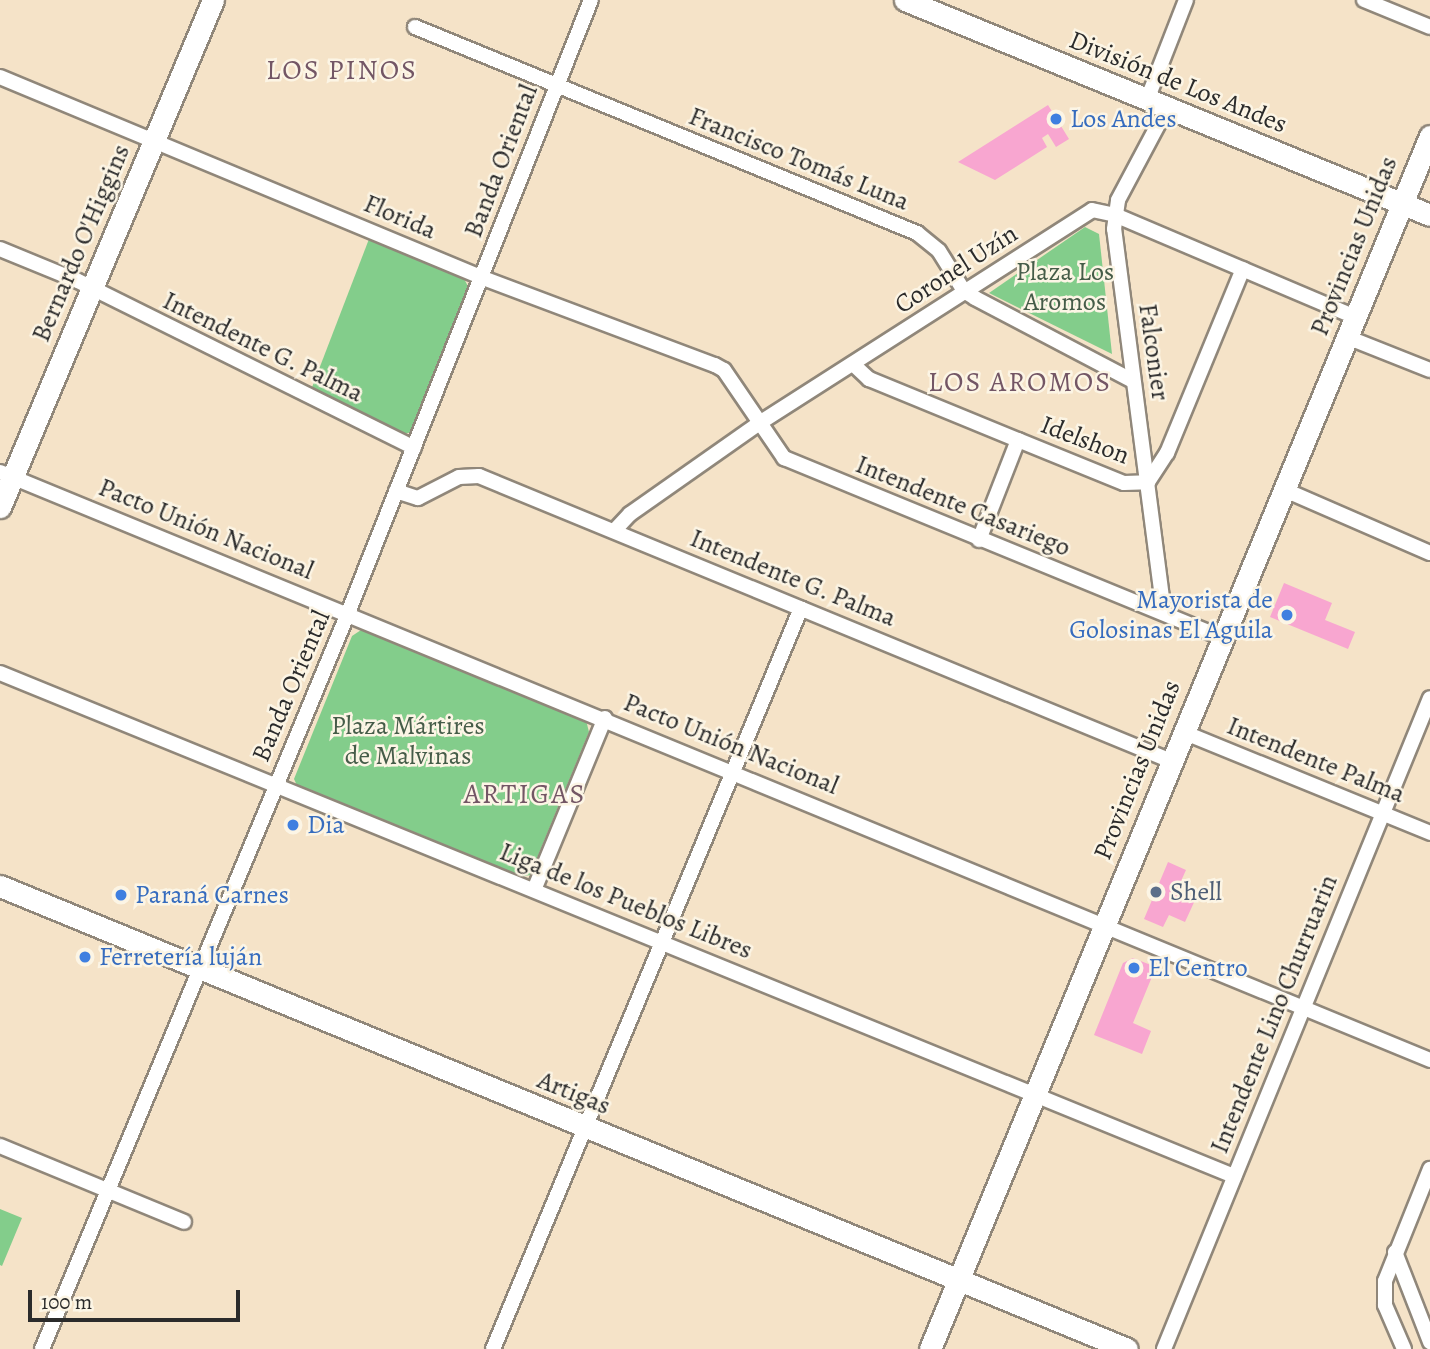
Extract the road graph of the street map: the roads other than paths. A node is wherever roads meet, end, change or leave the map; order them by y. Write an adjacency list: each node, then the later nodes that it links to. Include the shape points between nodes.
1 (213, 0): 13 (street, Bernardo O'Higgins)
2 (591, 0): 9 (street, Banda Oriental)
3 (905, 0): 10 (street, División de Los Andes)
4 (1186, 0): 10 (street)
5 (1364, 0): 7 (street)
6 (415, 27): 9 (street, Francisco Tomás Luna)
7 (1430, 27)
8 (0, 77): 13 (street, Florida)
9 (556, 85): 19 (street, Banda Oriental); 21 (street, Francisco Tomás Luna, via 917,233 939,251)
10 (1147, 100): 11 (street, División de Los Andes)
11 (1167, 108): 14 (street, División de Los Andes); 15 (street, Falconier, via 1124,186)
12 (1430, 136): 14 (street, Provincias Unidas)
13 (155, 141): 19 (street, Florida); 20 (street, Bernardo O'Higgins)
14 (1402, 204): 16 (street, División de Los Andes); 22 (street, Provincias Unidas)
15 (1115, 215): 18 (street, Coronel Uzín); 21 (street, Coronel Uzín, via 1088,212); 25 (street, Falconier)
16 (1430, 215)
17 (0, 249): 20 (street, Intendente G. Palma)
18 (1243, 269): 22 (street, Coronel Uzín); 30 (street, via 1167,453)
19 (483, 278): 26 (street, Florida, via 715,365 724,370); 28 (street, Banda Oriental)
20 (92, 289): 28 (street, Intendente G. Palma); 29 (street, Bernardo O'Higgins)
21 (964, 291): 23 (street, Coronel Uzín); 25 (street, Francisco Tomás Luna)
22 (1351, 327): 24 (street, Coronel Uzín); 31 (street, Provincias Unidas)
23 (854, 365): 26 (street, Coronel Uzín); 27 (street, Idelshon, via 869,379)
24 (1430, 370)
25 (1133, 381): 30 (street, Falconier)
26 (761, 422): 34 (street, Coronel Uzín, via 630,514); 35 (street, Intendente Casariego, via 784,458)
27 (1018, 440): 30 (street, Idelshon, via 1124,482); 35 (street)
28 (414, 447): 32 (street, Banda Oriental)
29 (6, 475): 33 (street, Bernardo O'Higgins); 38 (street, Pacto Unión Nacional)
30 (1148, 482): 39 (street, Falconier)
31 (1285, 490): 36 (street); 40 (street, Provincias Unidas)
32 (396, 491): 34 (street, Intendente G. Palma, via 418,498 459,477 480,476); 38 (street, Banda Oriental)
33 (0, 507)
34 (614, 531): 37 (street, Intendente G. Palma)
35 (979, 540): 39 (street, Intendente Casariego)
36 (1430, 553)
37 (801, 608): 45 (street, Intendente G. Palma); 46 (street)
38 (348, 613): 43 (street, Pacto Unión Nacional); 47 (street, Banda Oriental)
39 (1164, 613): 40 (street)
40 (1223, 638): 44 (street, Provincias Unidas)
41 (0, 673): 47 (street, Liga de los Pueblos Libres)
42 (1430, 698): 48 (street, Intendente Lino Churruarin)
43 (605, 718): 46 (street, Pacto Unión Nacional); 51 (street)
44 (1183, 732): 45 (street, Provincias Unidas); 48 (street, Intendente Palma)
45 (1171, 761): 52 (street, Provincias Unidas)
46 (734, 771): 52 (street, Pacto Unión Nacional); 53 (street)
47 (275, 786): 51 (street, Liga de los Pueblos Libres); 54 (street, Banda Oriental)
48 (1383, 814): 49 (street, Intendente Palma); 55 (street, Intendente Lino Churruarin)
49 (1430, 833)
50 (0, 886): 54 (street, Artigas)
51 (534, 890): 53 (street, Liga de los Pueblos Libres)
52 (1104, 925): 55 (street, Pacto Unión Nacional); 57 (street, Provincias Unidas)
53 (660, 941): 57 (street, Liga de los Pueblos Libres); 58 (street)
54 (199, 968): 58 (street, Artigas); 62 (street, Banda Oriental)
55 (1304, 1008): 56 (street, Pacto Unión Nacional); 61 (street, Intendente Lino Churruarin)
56 (1430, 1060)
57 (1035, 1093): 61 (street, Liga de los Pueblos Libres); 65 (street, Provincias Unidas)
58 (583, 1128): 65 (street, Artigas); 69 (street)
59 (0, 1146): 62 (street)
60 (1430, 1169): 64 (street)
61 (1234, 1176): 72 (street, Intendente Lino Churruarin)
62 (107, 1191): 63 (street); 68 (street, Banda Oriental)
63 (184, 1222)
64 (1395, 1251): 66 (street); 73 (street, via 1385,1281 1385,1305)
65 (957, 1280): 67 (street, Artigas); 70 (street, Provincias Unidas)
66 (1430, 1342)
67 (1105, 1345): 71 (street, Artigas)
68 (41, 1349)
69 (493, 1349)
70 (930, 1349)
71 (1127, 1349)
72 (1164, 1349)
73 (1404, 1349)

